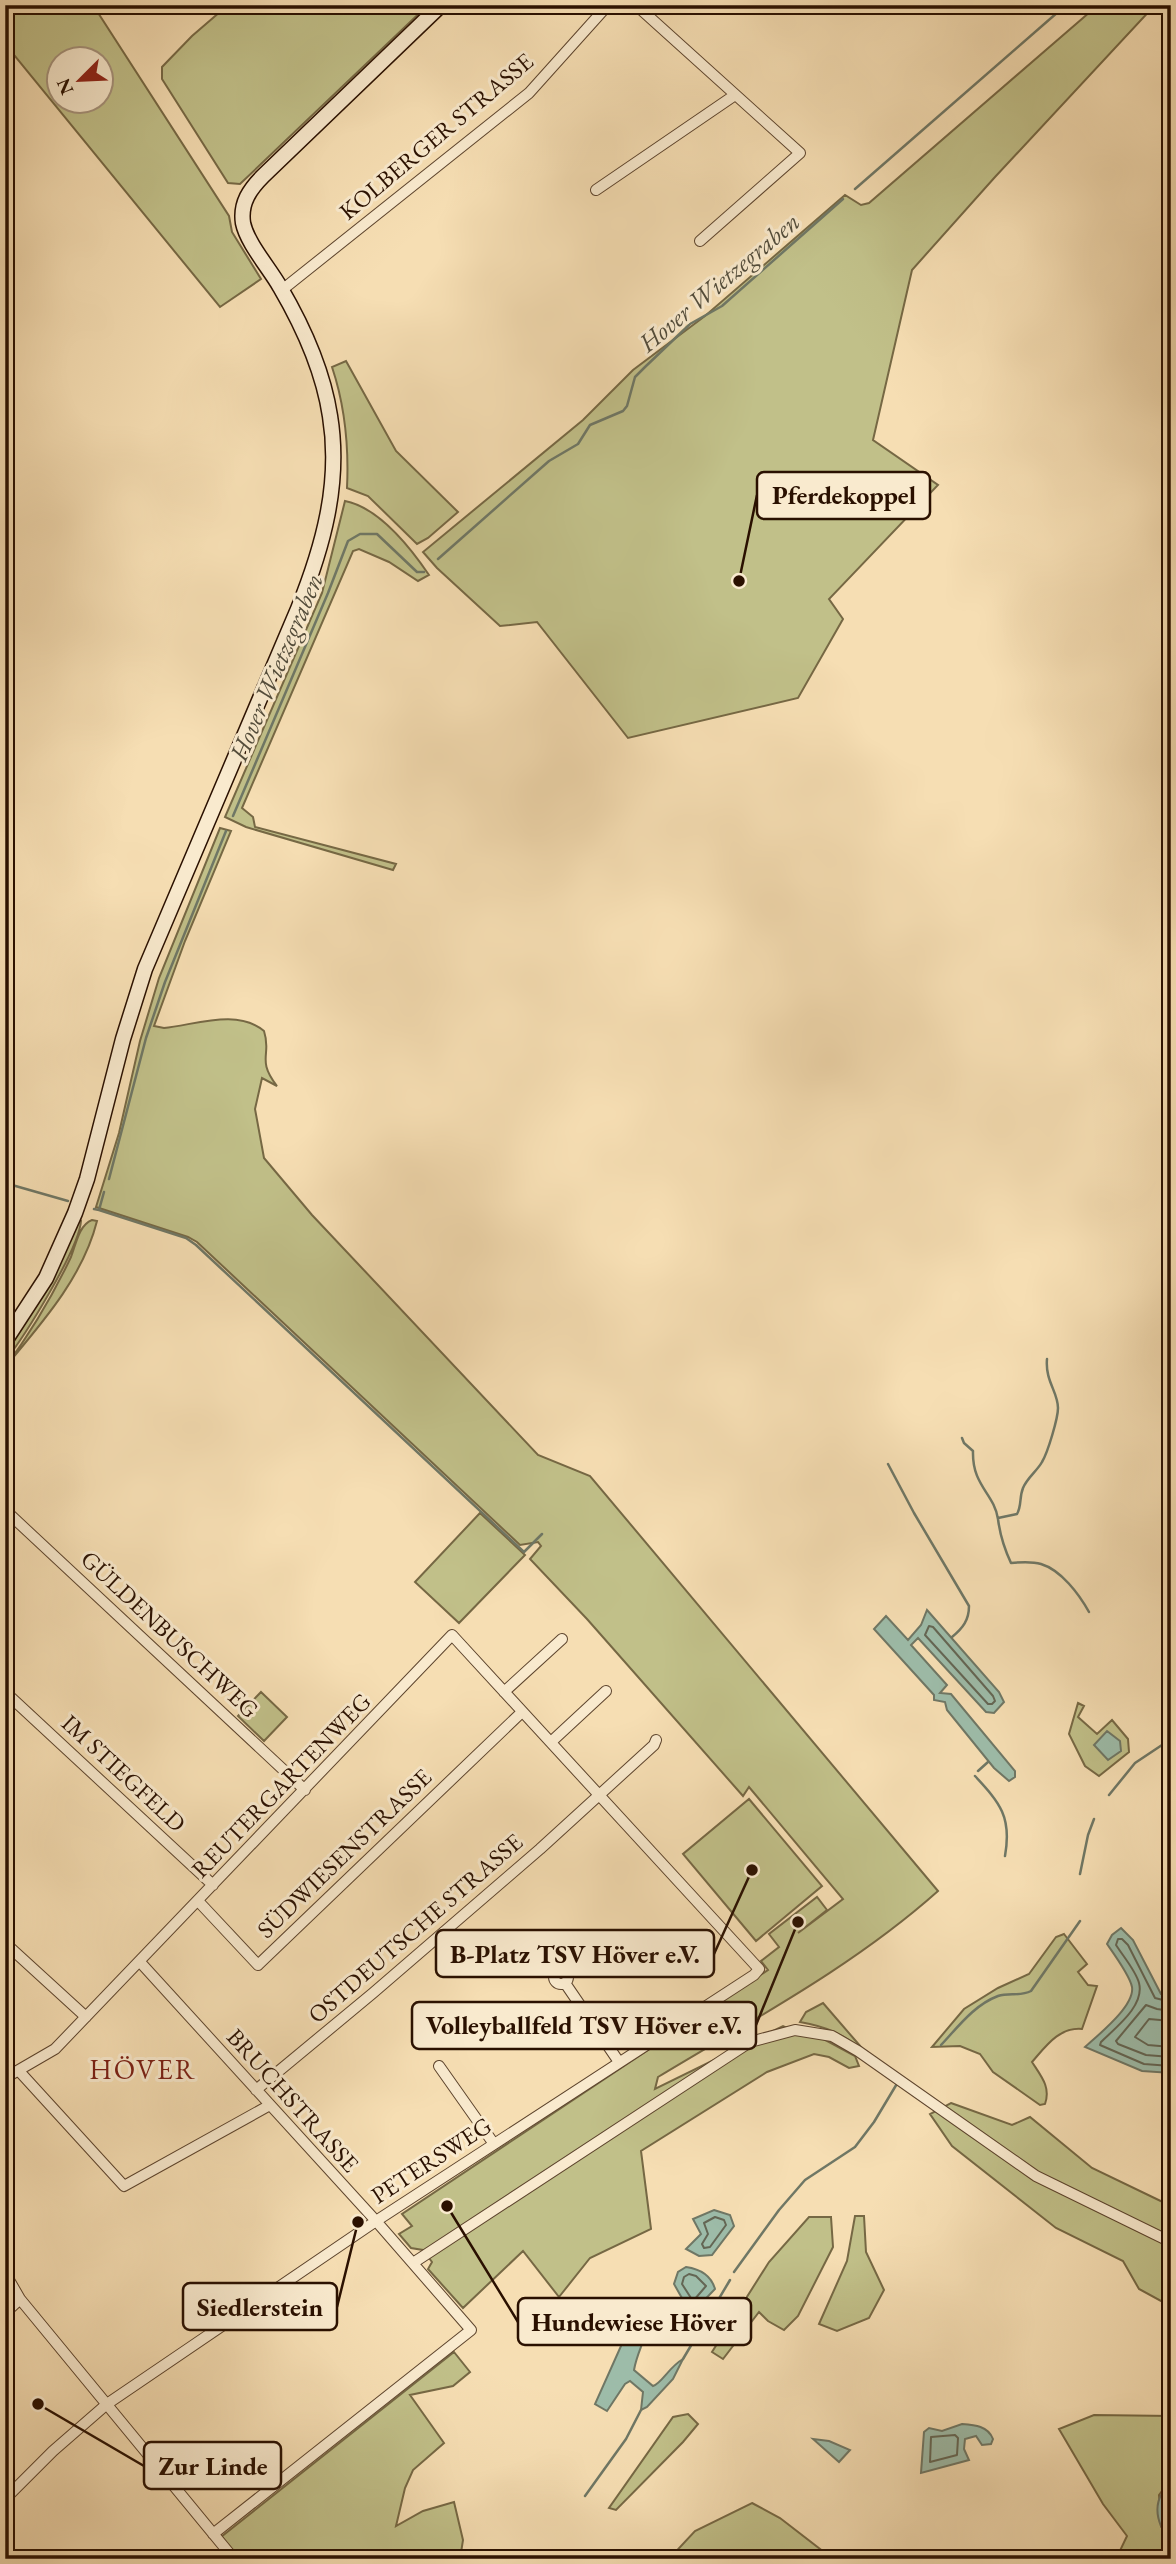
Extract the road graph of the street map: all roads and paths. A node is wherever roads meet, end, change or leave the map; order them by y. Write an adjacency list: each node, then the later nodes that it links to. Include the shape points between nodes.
1 (441, 5): 7 (street, via 249,191 244,225)
2 (608, 5): 7 (street, KOLBERGER STRASSE, via 529,93)
3 (636, 5): 4 (street)
4 (735, 95): 5 (street); 6 (street, via 800,153)
5 (596, 190)
6 (700, 241)
7 (282, 290): 8 (street, via 325,390 332,433 327,518 314,566 145,969 122,1039 87,1179 68,1231 46,1278)
8 (5, 1342)
9 (5, 1510): 17 (street, GÜLDENBUSCHWEG)
10 (562, 1639): 13 (street)
11 (606, 1691): 16 (street)
12 (5, 1692): 19 (street, IM STIEGFELD)
13 (504, 1692): 14 (street); 17 (street, REUTERGARTENWEG, via 452,1635)
14 (522, 1712): 16 (street); 20 (street, SÜDWIESENSTRASSE, via 258,1965)
15 (656, 1740): 18 (street, OSTDEUTSCHE STRASSE)
16 (551, 1742): 18 (street)
17 (305, 1790): 19 (street, REUTERGARTENWEG)
18 (600, 1795): 25 (street, PETERSWEG, via 759,1969); 29 (street, OSTDEUTSCHE STRASSE)
19 (214, 1885): 20 (street, REUTERGARTENWEG)
20 (199, 1902): 22 (street, REUTERGARTENWEG)
21 (6, 1946): 24 (street)
22 (140, 1962): 24 (street, REUTERGARTENWEG); 29 (street, BRUCHSTRASSE)
23 (565, 1983): 25 (street)
24 (86, 2017): 27 (street, REUTERGARTENWEG, via 55,2049)
25 (619, 2063): 31 (street, PETERSWEG)
26 (439, 2066): 31 (street)
27 (19, 2071): 28 (street, REUTERGARTENWEG); 30 (street, via 124,2186)
28 (5, 2078)
29 (256, 2090): 30 (street, BRUCHSTRASSE)
30 (270, 2105): 32 (street, BRUCHSTRASSE)
31 (494, 2144): 32 (street, PETERSWEG)
32 (376, 2221): 34 (street, BRUCHSTRASSE); 38 (street, PETERSWEG)
33 (1171, 2242): 34 (street, via 1036,2176 832,2036 795,2029 750,2042)
34 (413, 2263): 40 (street, BRUCHSTRASSE, via 471,2330)
35 (5, 2273): 36 (street)
36 (20, 2299): 37 (street); 38 (street)
37 (5, 2313)
38 (107, 2404): 39 (street, PETERSWEG); 40 (street)
39 (5, 2499)
40 (213, 2533): 41 (street)
41 (234, 2559)

